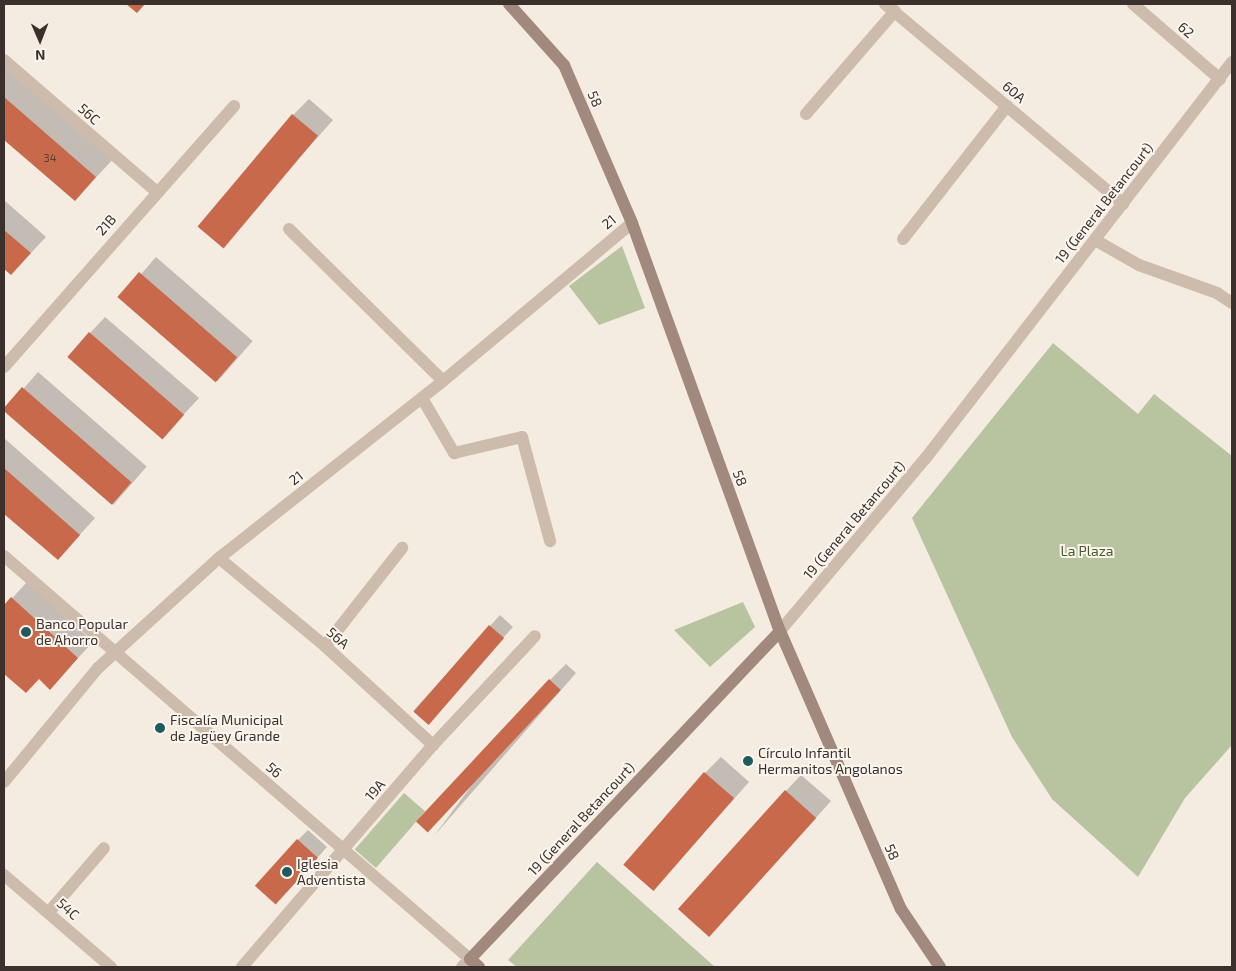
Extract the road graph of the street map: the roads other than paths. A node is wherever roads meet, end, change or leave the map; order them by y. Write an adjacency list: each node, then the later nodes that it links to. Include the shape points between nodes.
1 (509, 4): 12 (main road, 58, via 564,65)
2 (1133, 4): 6 (street, 62)
3 (890, 8): 8 (street, 60A); 9 (street)
4 (4, 60): 10 (street, 56C)
5 (1232, 62): 6 (street, 19 (General Betancourt))
6 (1220, 78): 11 (street, 19 (General Betancourt))
7 (234, 106): 10 (street, 21B)
8 (1007, 106): 11 (street, 60A); 14 (street)
9 (806, 114)
10 (156, 191): 17 (street, 21B)
11 (1123, 204): 15 (street, 19 (General Betancourt))
12 (632, 223): 18 (street, 21); 24 (main road, 58)
13 (289, 229): 18 (street)
14 (903, 239)
15 (1095, 240): 16 (street, via 1139,265 1208,290); 24 (street, 19 (General Betancourt), via 925,459)
16 (1232, 303)
17 (4, 367)
18 (443, 381): 19 (street, 21)
19 (422, 398): 20 (street, via 454,453 522,437); 23 (street, 21)
20 (550, 541)
21 (402, 548): 26 (street)
22 (4, 556): 27 (street, 56)
23 (219, 558): 26 (street, 56A); 27 (street, 21)
24 (780, 631): 34 (main road, 19 (General Betancourt)); 37 (main road, 58, via 901,909)
25 (535, 636): 28 (street, 19A)
26 (325, 646): 28 (street, 56A)
27 (115, 651): 29 (street, 21); 31 (street, 56)
28 (433, 745): 31 (street, 19A)
29 (4, 782)
30 (104, 848): 33 (street)
31 (343, 851): 34 (street, 56); 36 (street, 19A)
32 (4, 875): 33 (street, 54C)
33 (49, 912): 35 (street, 54C)
34 (470, 964)
35 (111, 967)
36 (242, 967)
37 (940, 967)

